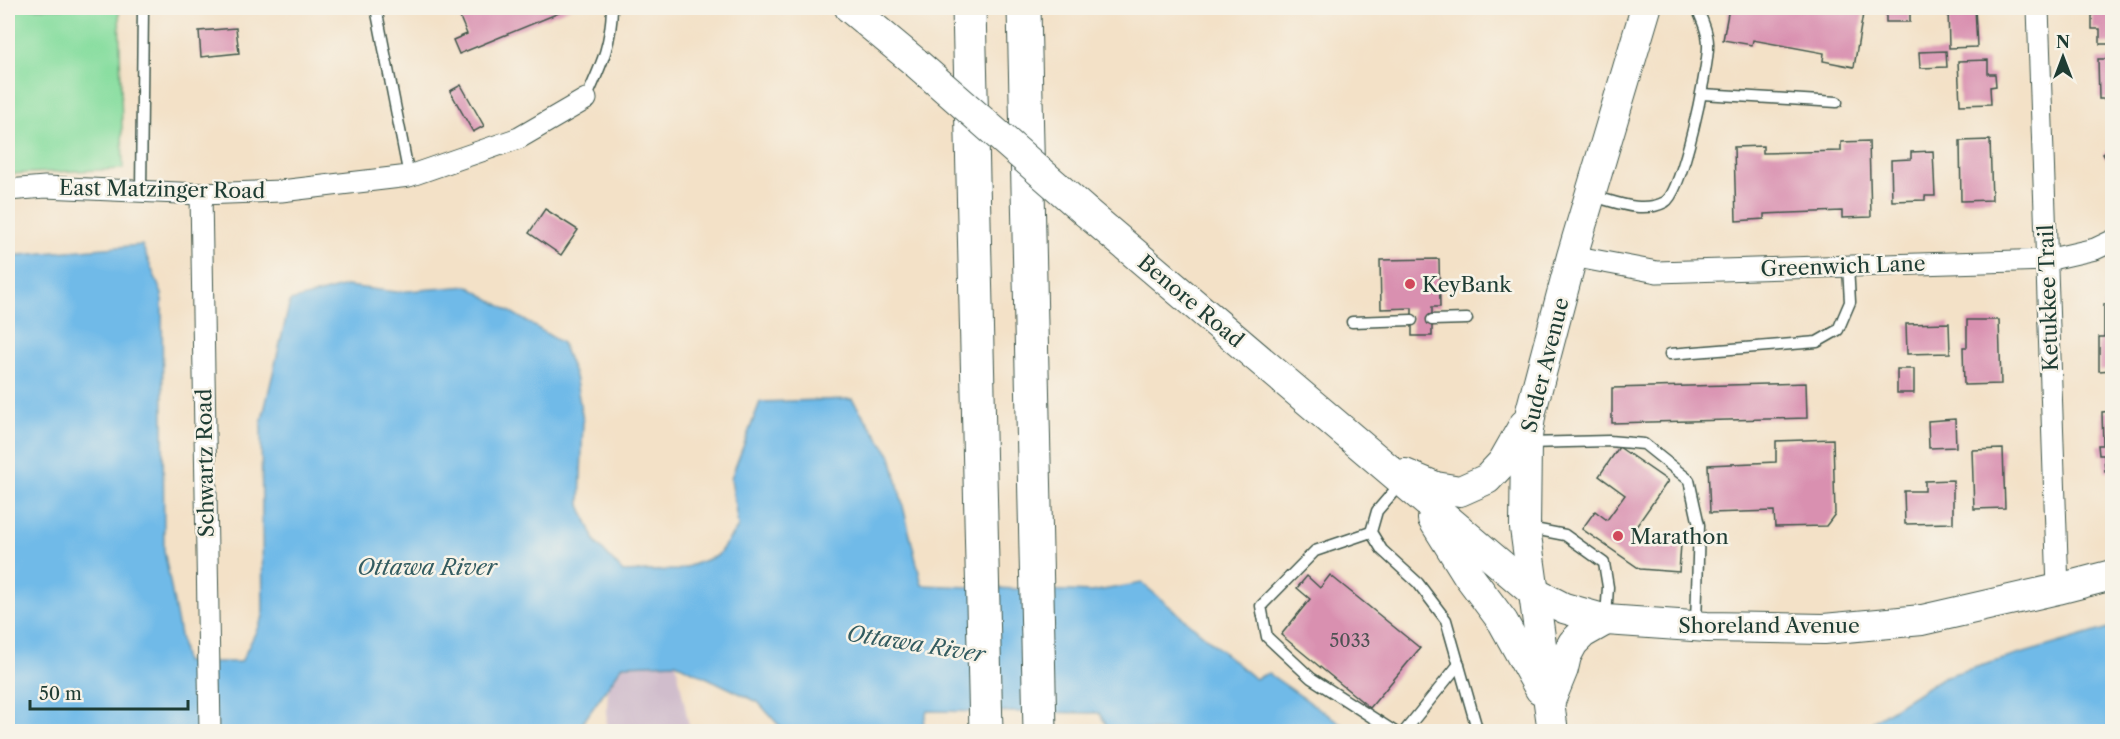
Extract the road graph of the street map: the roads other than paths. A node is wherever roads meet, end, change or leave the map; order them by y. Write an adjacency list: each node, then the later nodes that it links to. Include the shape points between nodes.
1 (143, 8): 15 (lane)
2 (376, 8): 13 (lane)
3 (612, 8): 11 (lane, via 611,34)
4 (850, 8): 29 (street, Benore Road, bridge)
5 (969, 8): 39 (highway)
6 (1023, 8): 40 (highway)
7 (1646, 8): 17 (street, Suder Avenue)
8 (1697, 8): 10 (lane, via 1708,45)
9 (2038, 8): 20 (street, Ketukkee Trail)
10 (1702, 94): 12 (lane); 17 (lane, via 1668,201 1652,208)
11 (586, 99): 13 (street, East Matzinger Road, via 519,138)
12 (1837, 102)
13 (409, 176): 16 (street, East Matzinger Road, via 281,191)
14 (8, 190): 15 (street, East Matzinger Road, via 45,187)
15 (141, 192): 16 (street, East Matzinger Road)
16 (201, 194): 41 (street, Schwartz Road)
17 (1590, 195): 19 (street, Suder Avenue)
18 (2112, 241): 20 (street, Greenwich Lane)
19 (1572, 256): 21 (street, Greenwich Lane, via 1657,272); 27 (street, Suder Avenue)
20 (2047, 260): 21 (street, Greenwich Lane); 33 (street, Ketukkee Trail)
21 (1848, 266): 26 (lane, via 1850,302 1839,330 1817,342)
22 (1432, 320): 23 (lane)
23 (1467, 320)
24 (1412, 321): 25 (lane)
25 (1352, 322)
26 (1670, 354)
27 (1531, 411): 28 (street, Suder Avenue); 29 (street, via 1503,462 1487,479 1460,491)
28 (1526, 443): 30 (street, Suder Avenue); 36 (lane, via 1644,444 1689,480 1699,525)
29 (1401, 480): 31 (lane, via 1377,511); 34 (street, Benore Road); 38 (street, via 1503,622)
30 (1526, 528): 34 (street, Suder Avenue); 35 (lane, via 1565,535 1604,563 1608,587)
31 (1371, 532): 37 (lane, via 1382,550 1418,583 1446,620); 42 (lane, via 1315,550 1261,606 1267,637 1311,678)
32 (2112, 575): 33 (street, Shoreland Avenue)
33 (2058, 589): 36 (street, Shoreland Avenue, via 1922,620 1824,629)
34 (1533, 592): 35 (street, Shoreland Avenue, via 1564,608); 38 (street, Suder Avenue)
35 (1606, 620): 36 (street, Shoreland Avenue); 38 (street, via 1573,643 1566,656)
36 (1695, 627)
37 (1459, 664): 43 (lane); 44 (lane)
38 (1551, 717)
39 (986, 728)
40 (1040, 728)
41 (210, 732)
42 (1395, 732)
43 (1404, 732)
44 (1478, 732)

